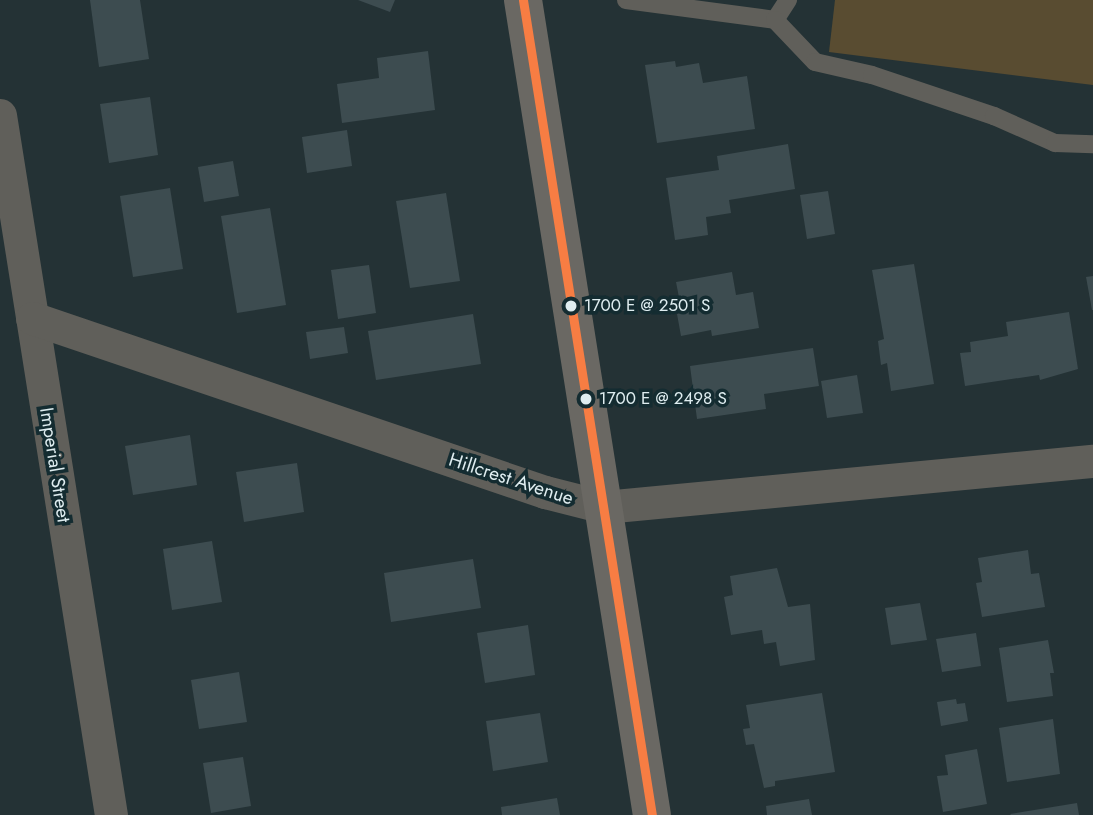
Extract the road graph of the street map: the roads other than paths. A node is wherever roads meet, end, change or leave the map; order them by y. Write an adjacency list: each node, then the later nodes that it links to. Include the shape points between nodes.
1 (523, 0): 9 (street)
2 (626, 0): 4 (lane)
3 (788, 0): 4 (lane)
4 (775, 20): 6 (lane, via 816,62 872,75 993,116 1055,143)
5 (0, 115): 7 (street, Imperial Street)
6 (1093, 144)
7 (32, 318): 9 (street, Hillcrest Avenue, via 545,492); 10 (street, Imperial Street)
8 (1093, 461): 9 (street, Hillcrest Avenue)
9 (604, 507): 11 (street)
10 (111, 815)
11 (652, 815)

